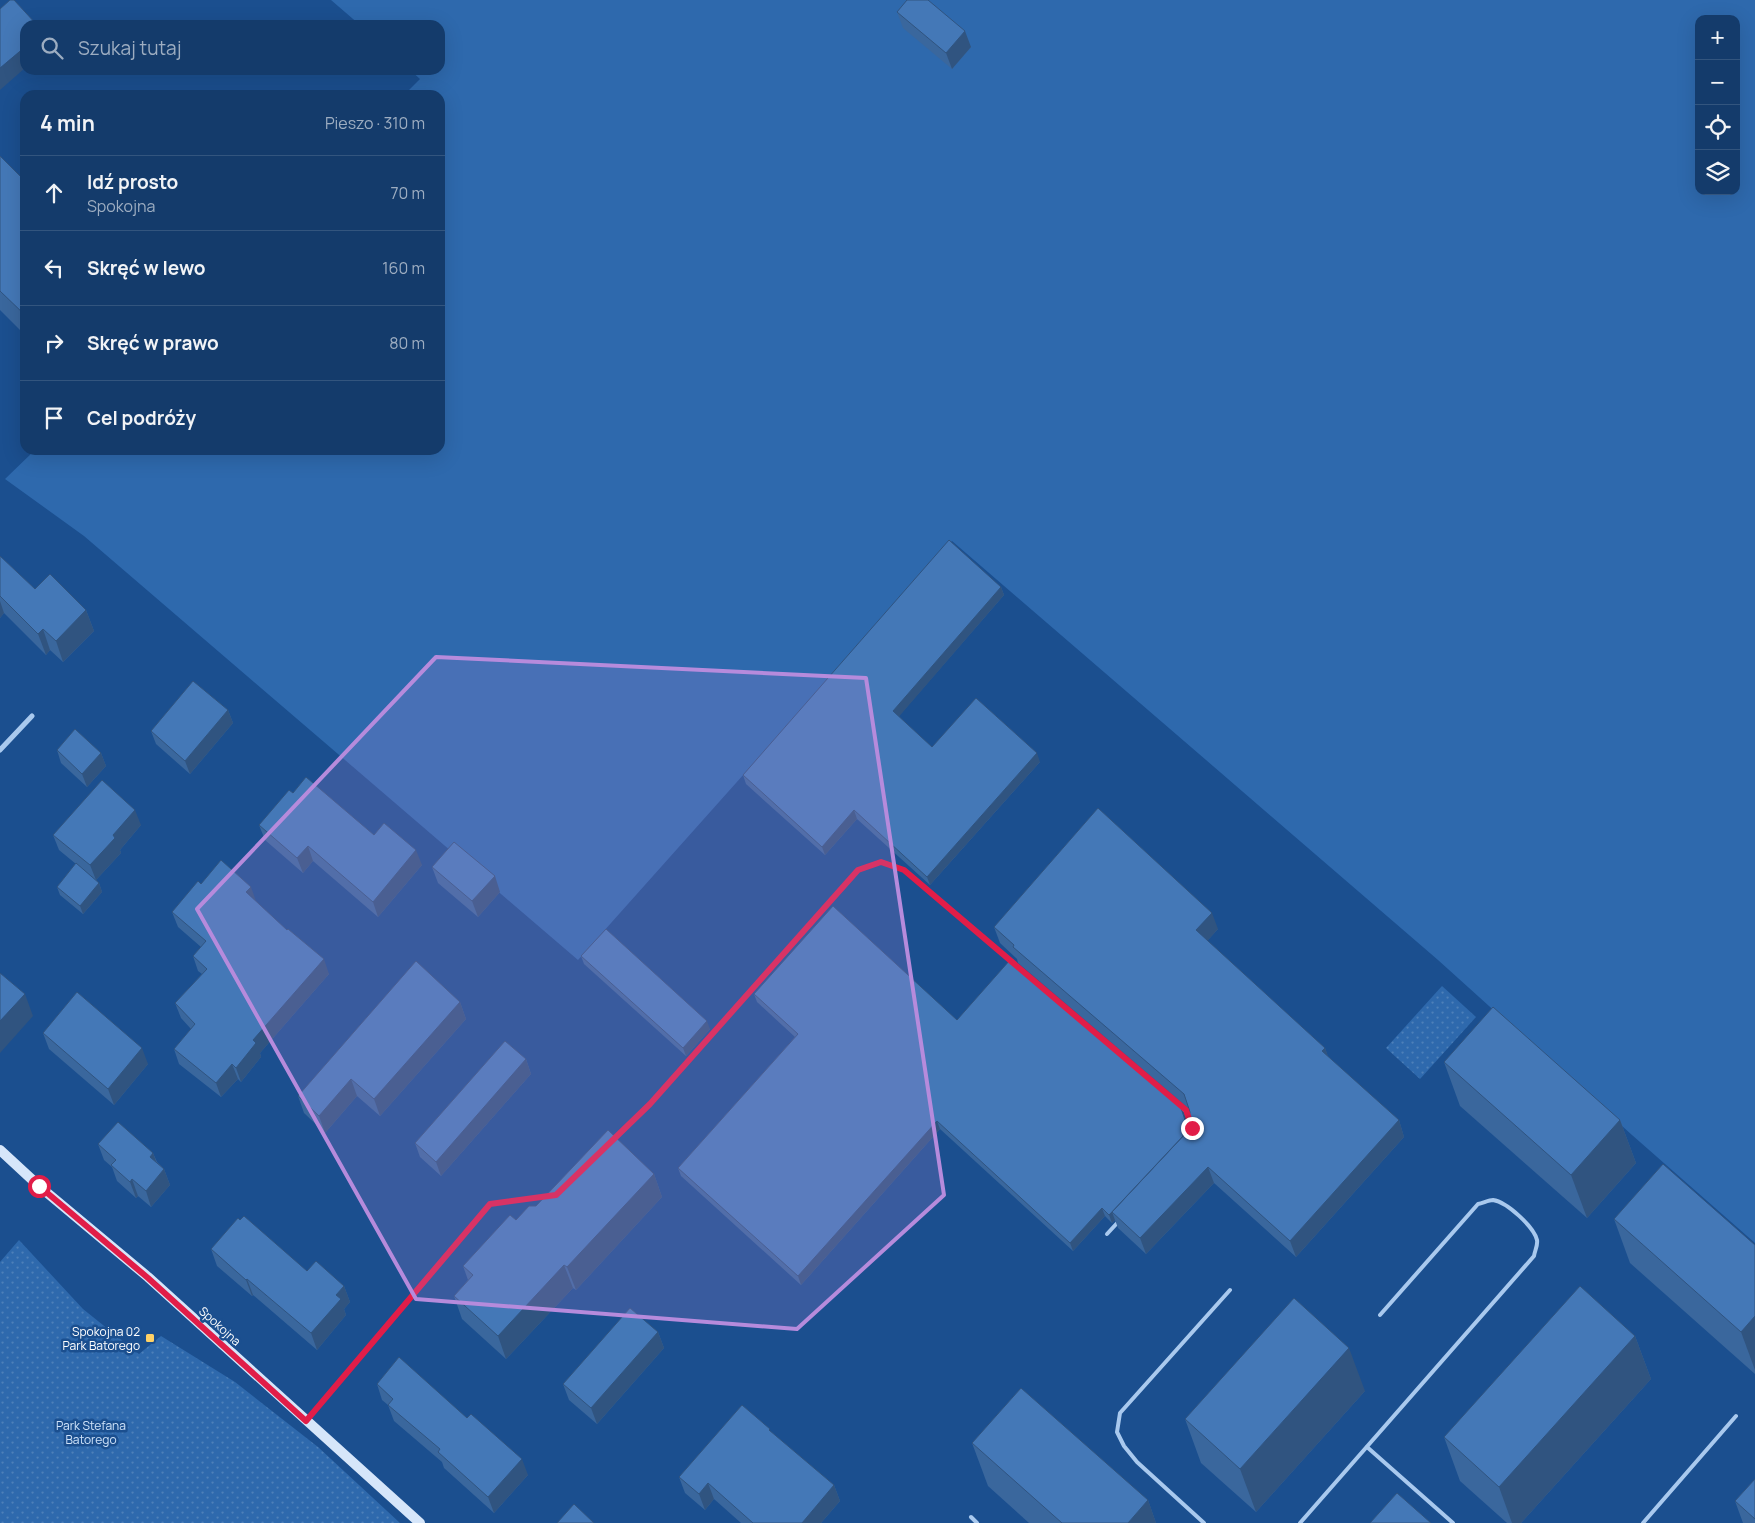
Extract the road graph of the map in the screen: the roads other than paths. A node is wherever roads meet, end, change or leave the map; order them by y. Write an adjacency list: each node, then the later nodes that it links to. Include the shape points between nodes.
1 (32, 716): 2 (street)
2 (0, 750)
3 (1015, 965): 6 (lane, via 904,870 881,862 858,870 650,1104)
4 (1171, 1098): 5 (lane, via 1186,1110)
5 (1192, 1128)
6 (610, 1143)
7 (0, 1150): 14 (street, Spokojna)
8 (556, 1195): 14 (lane, via 490,1204)
9 (1120, 1220): 10 (lane)
10 (1107, 1234)
11 (1230, 1290): 19 (lane, via 1120,1413 1117,1432 1137,1462)
12 (1380, 1315): 15 (lane, via 1478,1204 1492,1200 1502,1203 1534,1231 1538,1243 1534,1256)
13 (1736, 1416): 22 (lane)
14 (306, 1421): 17 (street, Spokojna)
15 (1367, 1447): 20 (lane); 21 (lane)
16 (971, 1517): 18 (lane)
17 (420, 1523)
18 (977, 1523)
19 (1204, 1523)
20 (1300, 1523)
21 (1452, 1523)
22 (1643, 1523)

